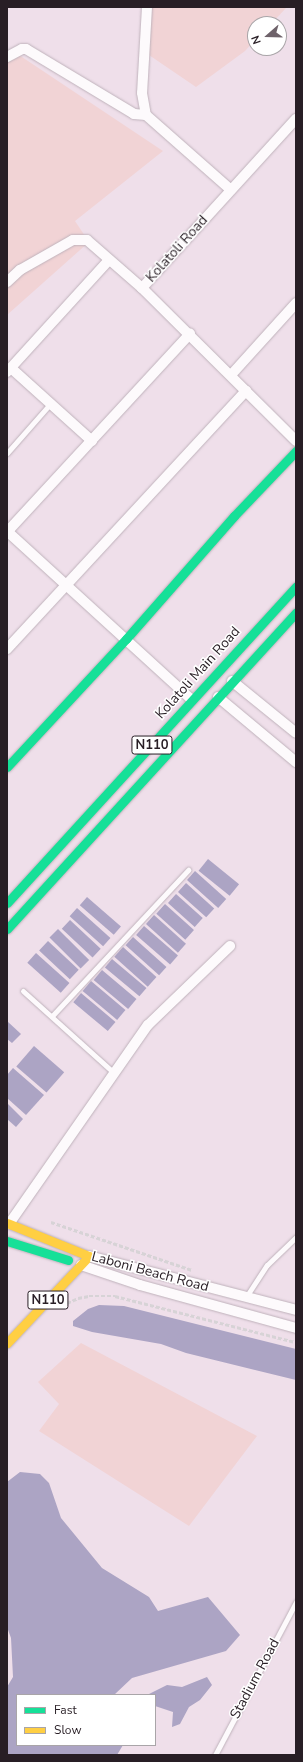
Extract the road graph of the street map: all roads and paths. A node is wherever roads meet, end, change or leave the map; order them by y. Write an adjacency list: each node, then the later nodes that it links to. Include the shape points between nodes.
1 (146, 7): 3 (street, via 142,93)
2 (7, 57): 3 (street, via 26,49 134,114)
3 (146, 115): 5 (street)
4 (296, 119): 5 (street, Kolatoli Road)
5 (231, 190): 8 (street, Kolatoli Road)
6 (109, 260): 7 (street, via 87,240 73,240 20,270); 8 (street); 11 (street)
7 (7, 282)
8 (142, 288): 10 (street, Kolatoli Road)
9 (296, 303): 12 (street)
10 (190, 334): 12 (street, Kolatoli Road); 15 (street)
11 (9, 370): 14 (street)
12 (231, 375): 13 (street, Kolatoli Road)
13 (246, 391): 16 (street, Kolatoli Road); 20 (street)
14 (50, 404): 15 (street); 18 (lane)
15 (92, 441): 19 (street)
16 (296, 441)
17 (296, 451): 23 (main road, via 234,516)
18 (7, 453)
19 (7, 532): 20 (street)
20 (67, 584): 23 (street); 24 (street)
21 (296, 586): 27 (main road, Kolatoli Main Road / N110)
22 (296, 612): 25 (main road, N110)
23 (126, 639): 27 (street); 30 (main road)
24 (7, 649)
25 (232, 681): 26 (main road, N110); 28 (street)
26 (218, 697): 29 (street); 33 (main road, N110)
27 (192, 700): 32 (main road, Kolatoli Main Road / N110)
28 (296, 733)
29 (296, 762)
30 (7, 767)
31 (188, 870): 36 (lane)
32 (7, 903)
33 (7, 929)
34 (230, 946): 37 (street, via 148,1025)
35 (23, 991): 36 (lane)
36 (52, 1016): 37 (lane)
37 (114, 1073): 39 (street)
38 (48, 1221): 44 (path)
39 (8, 1224): 42 (main road, Laboni Beach Road)
40 (296, 1237): 45 (lane, via 267,1265)
41 (7, 1241): 43 (main road, Laboni Beach Road)
42 (89, 1256): 43 (main road, N110); 45 (street, Laboni Beach Road)
43 (81, 1264): 48 (street, Laboni Beach Road, via 140,1285); 50 (main road, N110)
44 (198, 1272)
45 (246, 1297): 47 (street, Laboni Beach Road)
46 (63, 1307): 49 (path, via 78,1298 115,1296)
47 (296, 1310)
48 (296, 1328)
49 (296, 1342)
50 (7, 1343)
51 (296, 1602): 52 (lane, Stadium Road)
52 (215, 1755)

